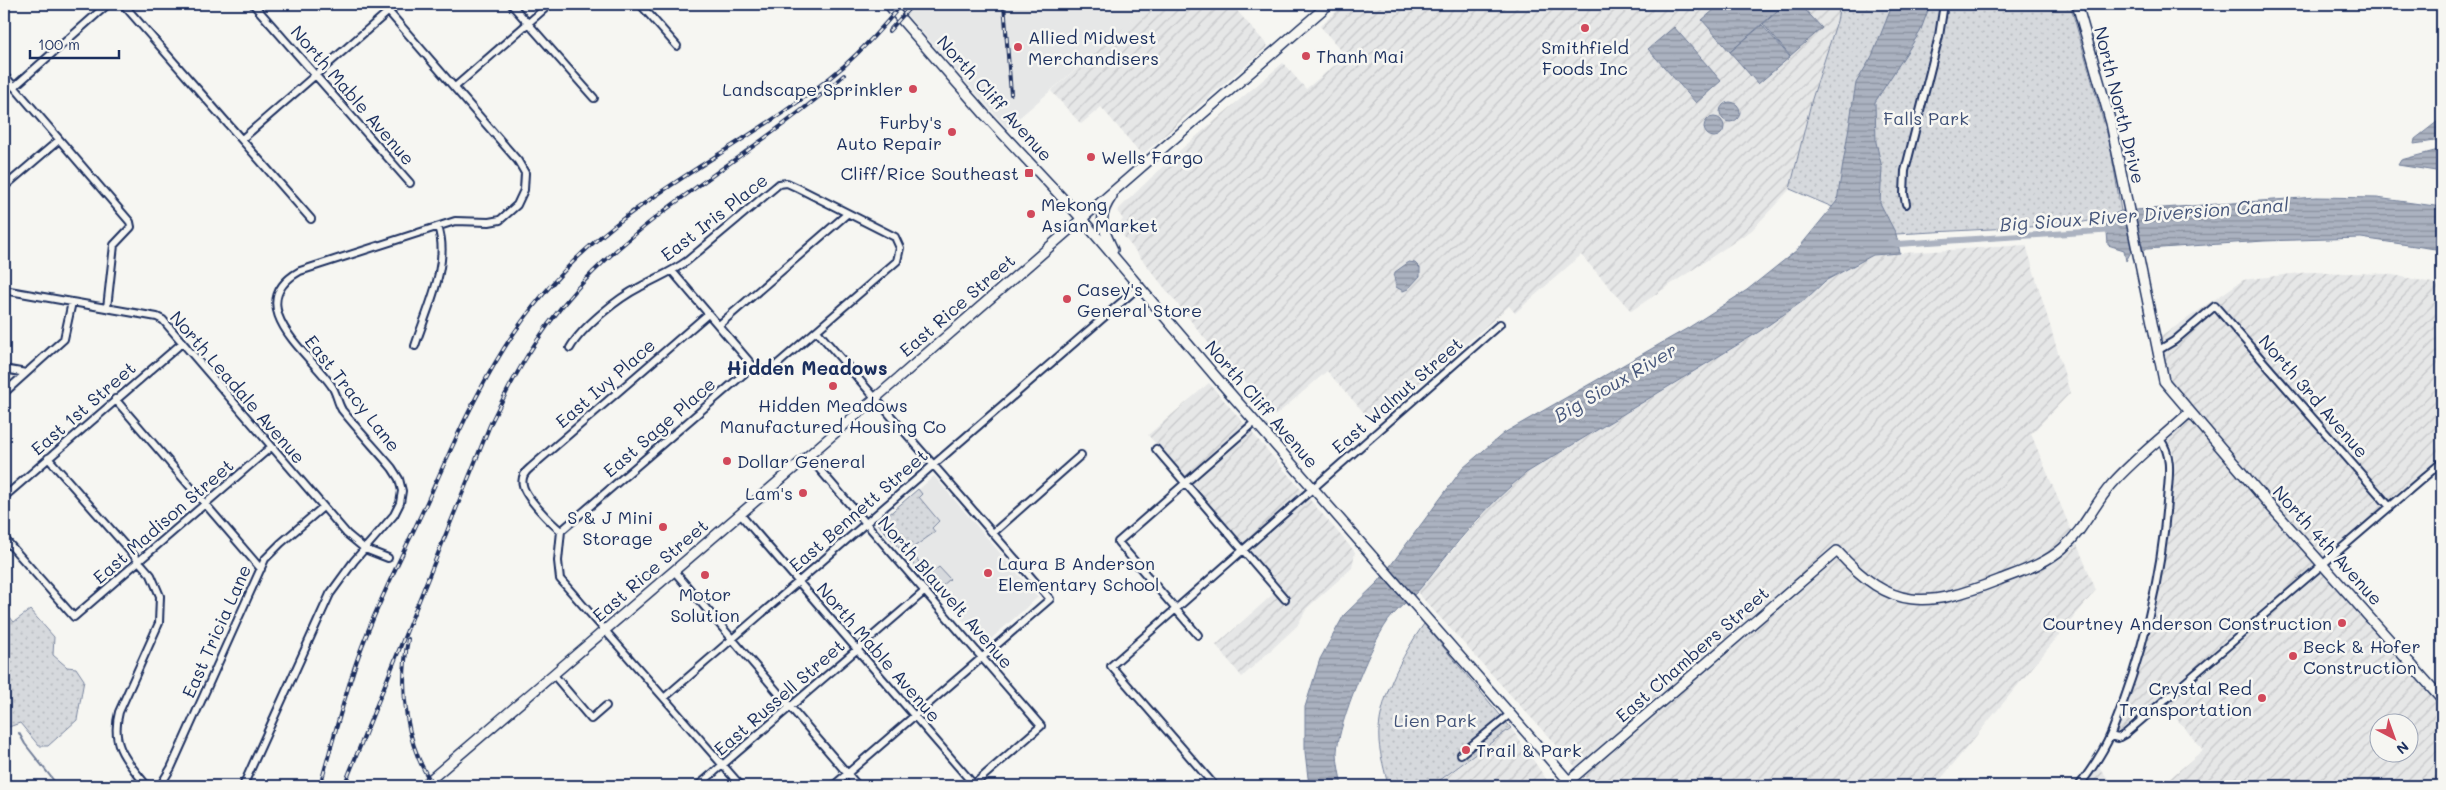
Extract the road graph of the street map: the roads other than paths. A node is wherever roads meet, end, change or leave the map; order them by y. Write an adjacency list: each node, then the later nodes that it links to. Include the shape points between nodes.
1 (108, 4): 18 (street)
2 (123, 4): 21 (street)
3 (253, 4): 17 (street, North Mable Avenue)
4 (382, 4): 13 (street)
5 (397, 4): 13 (street)
6 (512, 4): 14 (street)
7 (550, 4): 14 (street)
8 (640, 4): 15 (street)
9 (888, 4): 28 (main road, North Cliff Avenue)
10 (1329, 4): 24 (main road, East Rice Street)
11 (1944, 4): 26 (street, via 1905,171)
12 (2077, 4): 44 (main road, North North Drive, via 2111,123)
13 (389, 11): 17 (street); 19 (street)
14 (528, 23): 19 (street); 20 (street)
15 (677, 46)
16 (4, 75): 18 (street)
17 (315, 75): 21 (street); 23 (street, North Mable Avenue)
18 (14, 87): 22 (street)
19 (455, 87): 30 (street, East Tracy Lane, via 515,156 526,181 521,199 512,212 494,222 454,221)
20 (594, 98)
21 (242, 139): 29 (street)
22 (59, 140): 25 (street); 36 (street, via 128,219 131,227 114,248)
23 (410, 183)
24 (1122, 183): 28 (main road, East Rice Street); 31 (main road, via 1102,216 1103,228)
25 (4, 187)
26 (1906, 204)
27 (848, 214): 32 (street, East Iris Place, via 783,183 772,188); 38 (street); 40 (street, via 894,237 900,248 897,261)
28 (1081, 218): 31 (main road, North Cliff Avenue); 49 (main road, East Rice Street)
29 (311, 219)
30 (438, 227): 42 (street, via 442,262); 72 (street, East Tracy Lane, via 300,271 285,282 278,296 277,306 283,328 331,384 343,410 399,480 402,491 400,503)
31 (1117, 260): 33 (main road, North Cliff Avenue)
32 (672, 271): 37 (street); 43 (street, East Iris Place, via 628,294 584,331)
33 (1140, 286): 52 (main road, North Cliff Avenue); 60 (street, East Bennett Street)
34 (4, 290): 35 (street, North Leadale Avenue)
35 (72, 302): 36 (street, North Leadale Avenue); 47 (street, via 64,339)
36 (108, 308): 41 (street, North Leadale Avenue, via 160,318)
37 (708, 314): 38 (street); 69 (street, East Ivy Place, via 530,468 523,478 528,494)
38 (719, 324): 45 (street)
39 (1500, 324): 62 (street, East Walnut Street)
40 (817, 331): 45 (street, via 774,368 764,371); 49 (street)
41 (182, 343): 50 (street, East 1st Street); 54 (street, North Leadale Avenue)
42 (415, 346)
43 (570, 348)
44 (2157, 351): 51 (main road, North North Drive, via 2164,381); 66 (street, North 3rd Avenue, via 2215,306)
45 (753, 366): 69 (street, East Sage Place)
46 (4, 369): 47 (street)
47 (26, 373): 48 (street)
48 (4, 393)
49 (875, 398): 57 (main road, East Rice Street); 60 (street)
50 (115, 400): 58 (street, East 1st Street); 64 (street)
51 (2190, 412): 53 (main road); 76 (main road, North 4th Avenue)
52 (1255, 422): 61 (street); 62 (main road, North Cliff Avenue)
53 (2160, 439): 95 (street, via 2167,449 2169,461 2160,566 2148,619); 99 (main road, East Chambers Street, via 2112,484 2078,532 2058,552 2033,567 1970,591 1932,600 1903,597 1872,584 1837,551)
54 (271, 447): 64 (street, East Madison Street); 65 (street, North Leadale Avenue)
55 (1156, 449): 61 (street)
56 (1081, 455): 70 (street)
57 (808, 456): 67 (main road, East Rice Street); 68 (street, North Blauvelt Avenue)
58 (48, 458): 63 (street, East 1st Street); 75 (street)
59 (2442, 462): 66 (street)
60 (933, 465): 68 (street, East Bennett Street); 70 (street)
61 (1185, 483): 73 (street); 82 (street, via 1118,542)
62 (1314, 488): 73 (street, East Walnut Street); 93 (main road, North Cliff Avenue)
63 (4, 497)
64 (205, 504): 75 (street, East Madison Street); 77 (street)
65 (323, 506): 72 (street, North Leadale Avenue); 77 (street, East Tricia Lane, via 269,554)
66 (2390, 507): 76 (street)
67 (740, 514): 78 (main road, East Rice Street); 79 (street, North Mable Avenue)
68 (866, 523): 79 (street, East Bennett Street); 80 (street, North Blauvelt Avenue)
69 (561, 531): 83 (street, via 558,576)
70 (993, 533): 87 (street, via 1050,599)
71 (4, 538): 75 (street, East Madison Street, via 74,617)
72 (365, 549): 74 (street, North Leadale Avenue); 102 (street, East Tracy Lane, via 330,594)
73 (1243, 550): 81 (street); 82 (street, East Walnut Street)
74 (388, 558)
75 (141, 561): 100 (street, via 158,588 160,617 119,712 116,729 123,756)
76 (2322, 564): 90 (main road, North 4th Avenue); 95 (street, via 2125,734 2118,738)
77 (260, 569): 101 (street, East Tricia Lane)
78 (674, 571): 83 (main road, East Rice Street); 85 (street)
79 (798, 582): 85 (street, East Bennett Street); 86 (street, North Mable Avenue)
80 (925, 590): 86 (street, East Russell Street); 87 (street, North Blauvelt Avenue)
81 (1285, 599)
82 (1175, 609): 84 (street); 109 (street, East Walnut Street, via 1112,666)
83 (604, 630): 88 (main road, East Rice Street); 89 (street)
84 (1198, 635)
85 (731, 639): 89 (street, East Bennett Street); 92 (street)
86 (857, 649): 92 (street, East Russell Street); 94 (street, North Mable Avenue)
87 (983, 657): 94 (street); 108 (street, North Blauvelt Avenue, via 1041,726)
88 (553, 674): 91 (street, via 591,719); 103 (main road, East Rice Street)
89 (664, 698): 97 (street)
90 (2442, 699)
91 (606, 706)
92 (790, 707): 97 (street, East Russell Street); 98 (street)
93 (1510, 714): 96 (street); 99 (main road, North Cliff Avenue)
94 (915, 716): 98 (street); 108 (street, North Mable Avenue)
95 (2110, 736): 110 (street)
96 (1461, 754)
97 (723, 765): 104 (street, East Russell Street); 105 (street)
98 (848, 774): 106 (street); 107 (street)
99 (1570, 785)
100 (147, 786)
101 (160, 786)
102 (243, 786)
103 (423, 786)
104 (698, 786)
105 (741, 786)
106 (833, 786)
107 (858, 786)
108 (974, 786)
109 (1214, 786)
110 (2079, 786)

